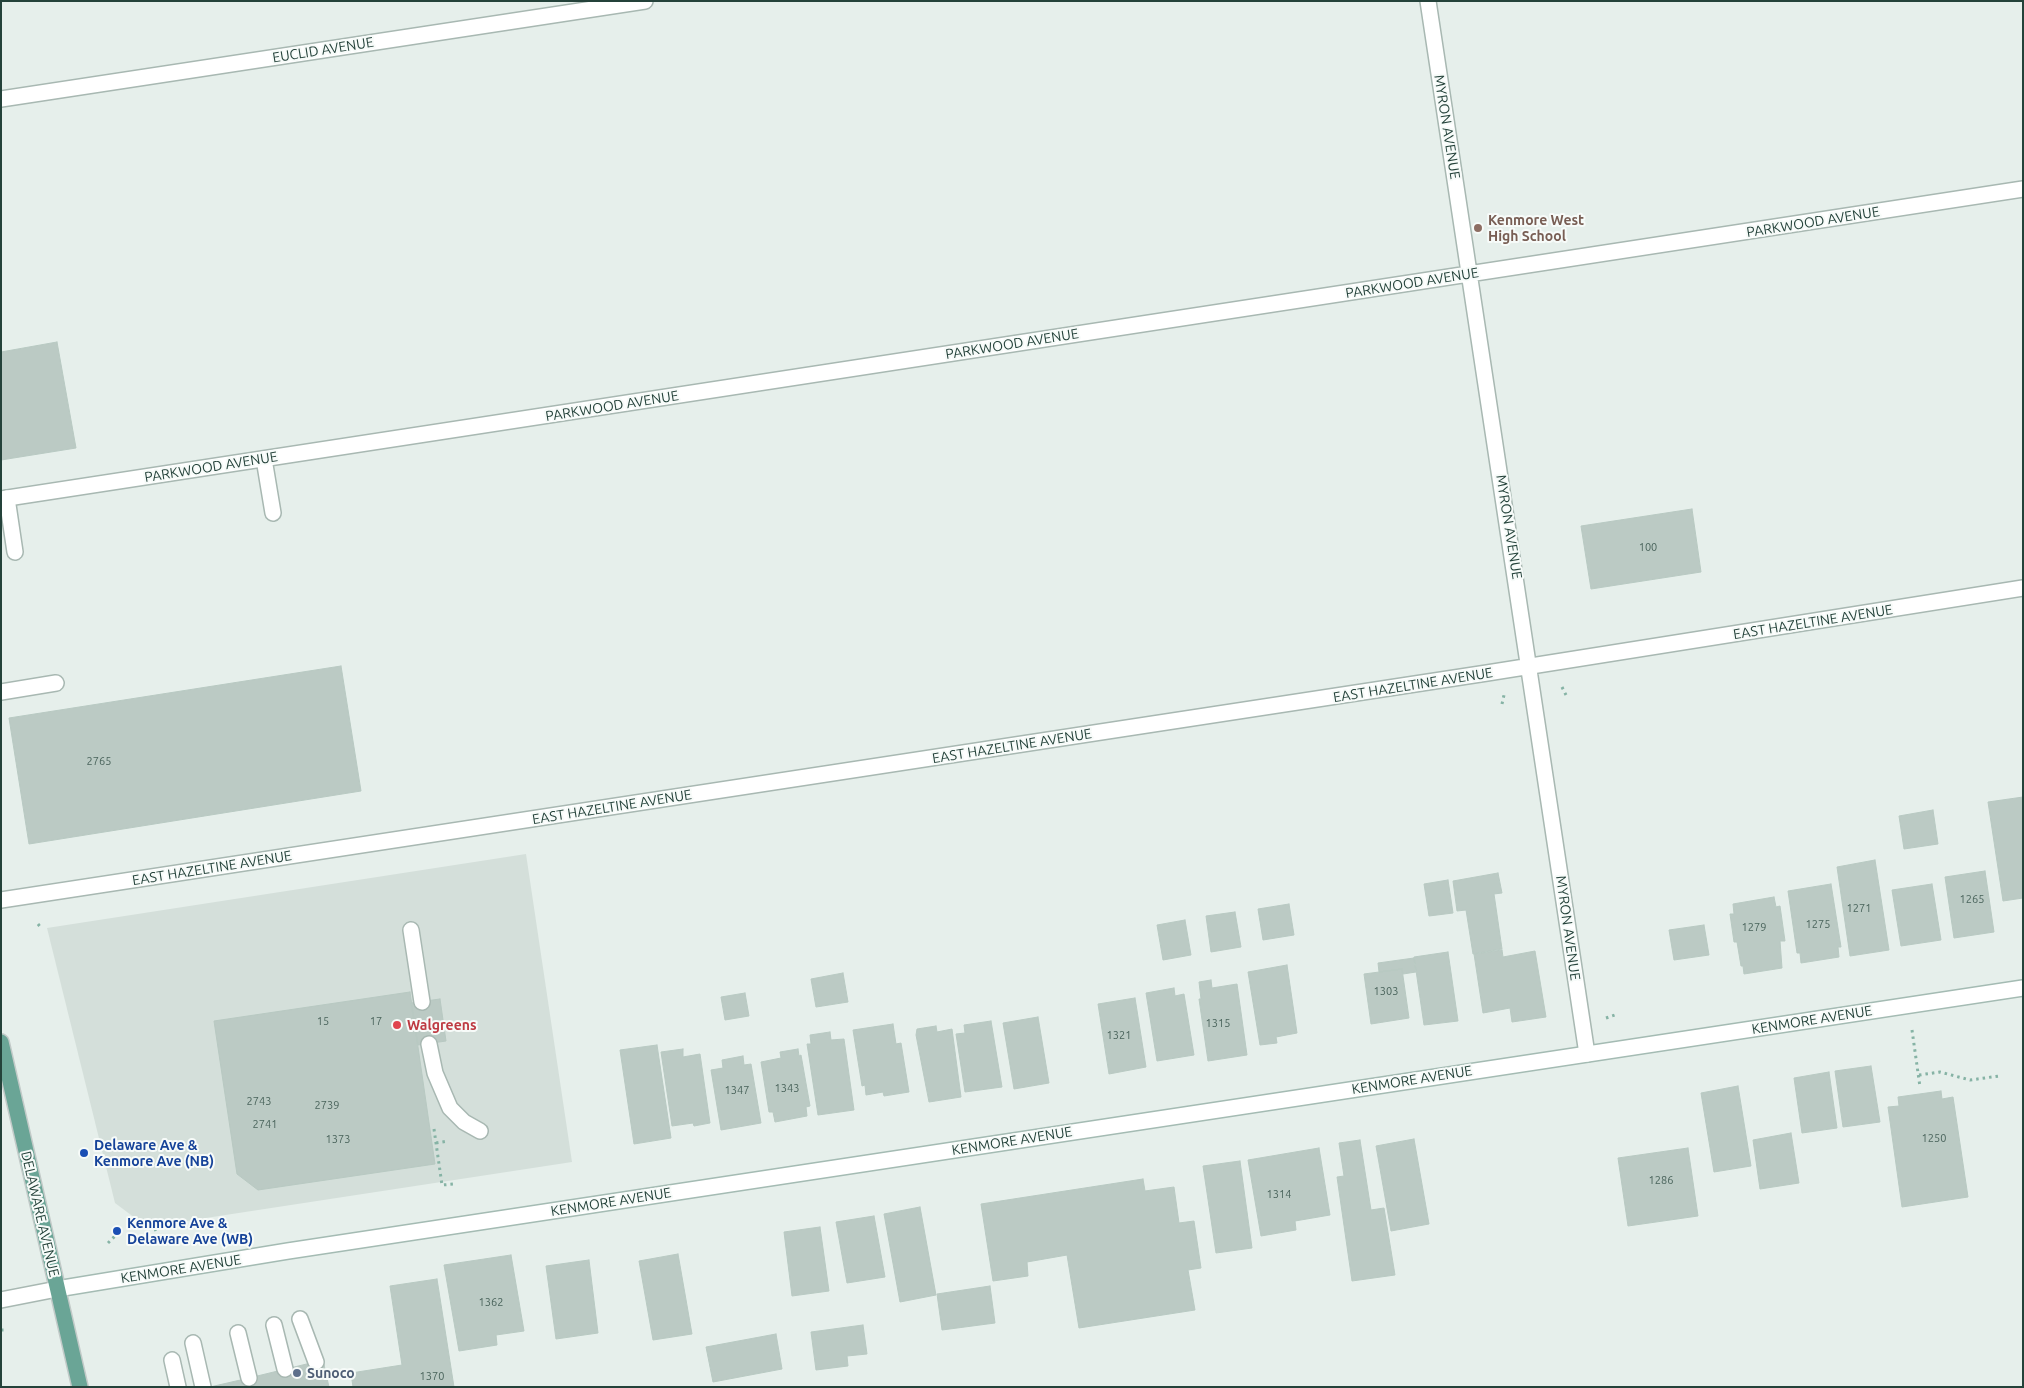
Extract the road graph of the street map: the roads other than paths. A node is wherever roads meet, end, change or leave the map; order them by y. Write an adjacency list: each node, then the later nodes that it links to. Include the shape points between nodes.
1 (645, 1): 3 (street, EUCLID AVENUE)
2 (1428, 1): 5 (street, MYRON AVENUE)
3 (1, 99)
4 (2023, 189): 5 (street, PARKWOOD AVENUE)
5 (1470, 274): 6 (street, PARKWOOD AVENUE); 11 (street, MYRON AVENUE)
6 (264, 459): 7 (street, PARKWOOD AVENUE); 8 (street)
7 (4, 499): 9 (street)
8 (272, 513)
9 (16, 552)
10 (2023, 588): 11 (street, EAST HAZELTINE AVENUE)
11 (1530, 667): 14 (street, EAST HAZELTINE AVENUE); 20 (street, MYRON AVENUE)
12 (56, 683): 13 (street)
13 (1, 692)
14 (1, 900)
15 (411, 930): 17 (street)
16 (2023, 988): 20 (street, KENMORE AVENUE)
17 (422, 1002)
18 (1, 1042): 22 (main road, DELAWARE AVENUE)
19 (429, 1044): 21 (street, via 435,1073 450,1108 464,1122)
20 (1587, 1054): 22 (street, KENMORE AVENUE)
21 (480, 1131)
22 (57, 1289): 23 (street, KENMORE AVENUE); 32 (main road, DELAWARE AVENUE)
23 (1, 1300)
24 (300, 1319): 29 (street)
25 (274, 1325): 30 (street)
26 (238, 1333): 31 (street)
27 (193, 1343): 34 (street)
28 (172, 1360): 33 (street)
29 (316, 1362)
30 (285, 1369)
31 (249, 1378)
32 (80, 1387)
33 (178, 1387)
34 (204, 1387)

